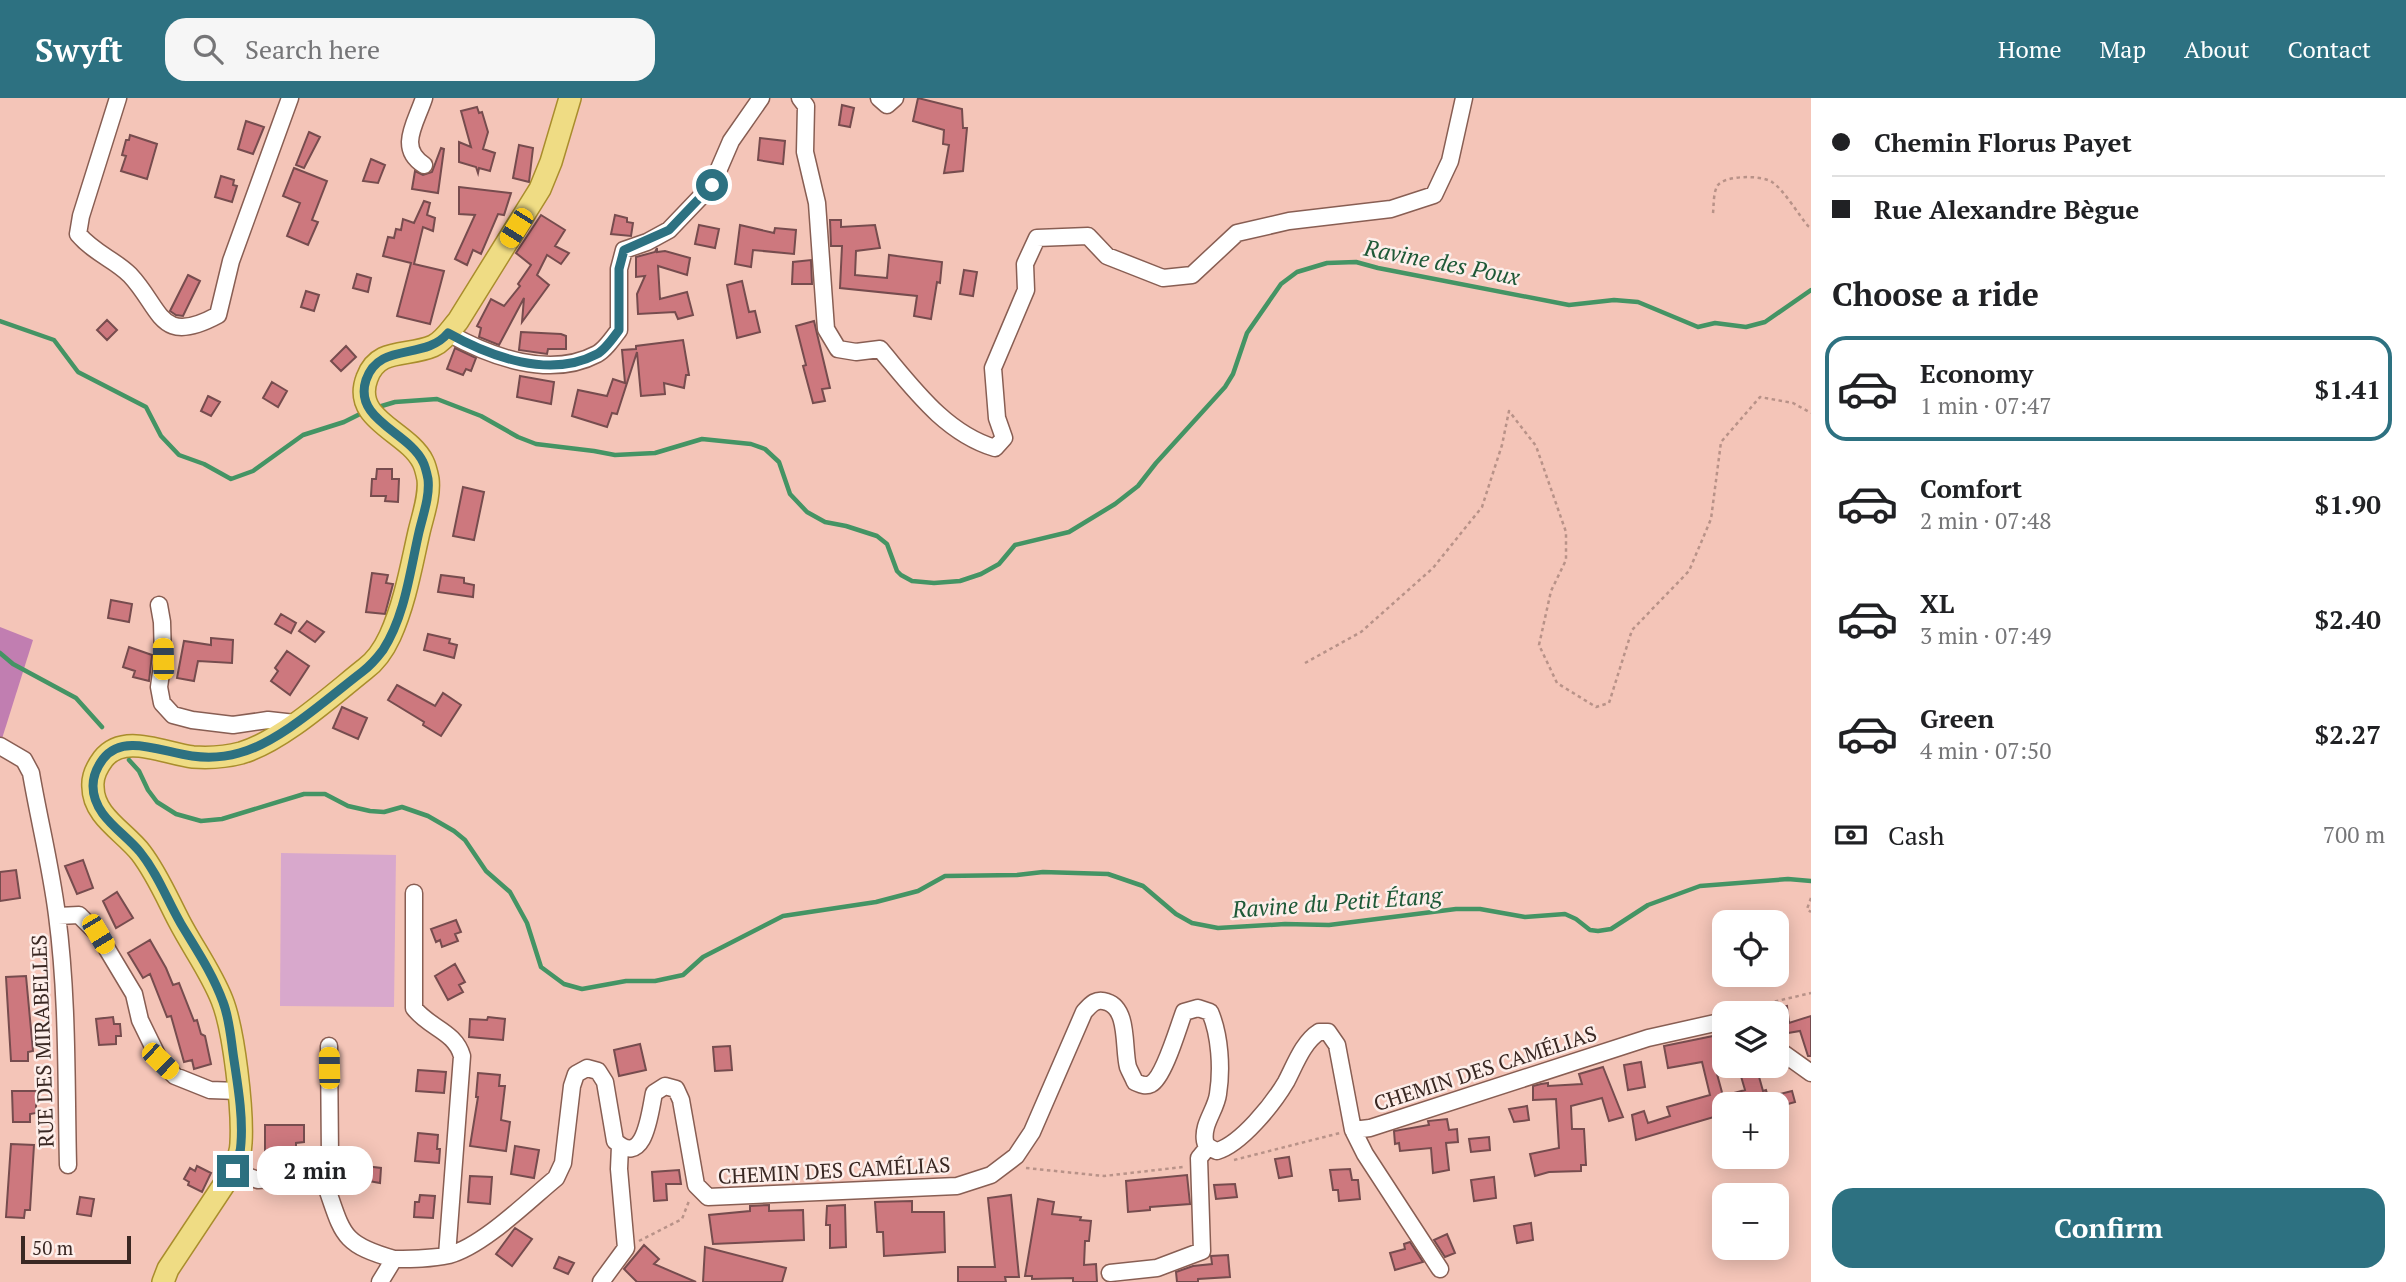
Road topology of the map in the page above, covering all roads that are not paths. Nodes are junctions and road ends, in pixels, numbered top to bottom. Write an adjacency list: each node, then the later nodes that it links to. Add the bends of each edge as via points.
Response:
1 (118, 98): 2 (street, via 78,234 129,274 161,318 181,328 218,315 231,261)
2 (290, 98)
3 (424, 98): 10 (street, via 410,139 414,159)
4 (570, 98): 11 (main road, via 540,189)
5 (761, 98): 11 (street, via 732,141 712,185 669,230 624,250 619,269 619,330 599,353 564,365 532,365 469,345)
6 (879, 98): 7 (street, via 887,105)
7 (895, 98)
8 (1464, 98): 9 (street, via 1450,161 1434,195 1391,209 1289,220 1237,233 1192,275 1163,278 1107,256 1088,236 1037,238 1025,264 1026,290 993,368 997,418 1004,438 995,448 954,428 880,349 838,349 826,329 817,203 805,152 806,106)
9 (802, 99)
10 (424, 165)
11 (448, 333): 13 (main road, via 433,346 374,363 363,390 371,411 423,462 427,498 404,599 387,642 370,666)
12 (159, 606): 13 (street, via 163,659 159,687 162,703 173,715 233,725 268,720)
13 (295, 723): 21 (main road, via 259,746 218,756 193,757 121,746 108,752 100,763 92,789 108,820 157,875 213,979 224,1003)
14 (0, 746): 16 (street, RUE DES MIRABELLES, via 24,760 31,773)
15 (414, 893): 28 (street, via 414,1008 423,1020 453,1037 462,1056)
16 (58, 916): 21 (street, RUE DES MIRABELLES, via 79,915 98,934 134,994 140,1020 160,1061 176,1076 210,1090); 25 (street, RUE DES MIRABELLES, via 65,996)
17 (1712, 1024): 22 (street, CHEMIN DES CAMÉLIAS, via 1648,1038 1370,1128)
18 (328, 1045): 27 (street, via 330,1158)
19 (1789, 1057): 20 (street)
20 (1811, 1073)
21 (238, 1091): 26 (main road, via 241,1144)
22 (1353, 1129): 24 (street, CHEMIN DES CAMÉLIAS, via 1337,1045 1328,1032 1319,1032 1306,1044 1259,1117 1229,1147); 30 (street)
23 (620, 1146): 24 (street, CHEMIN DES CAMÉLIAS, via 627,1149 643,1141 654,1093 665,1086 676,1089 681,1100 696,1185 708,1197 957,1186 991,1175 1016,1156 1032,1132 1084,1012 1101,999 1113,1004 1121,1016 1128,1067 1135,1082 1143,1086 1160,1076 1184,1012 1198,1008 1210,1012 1215,1024 1218,1095 1206,1127); 28 (street, via 615,1141 605,1082 598,1071 587,1068 576,1074 572,1086 556,1178 472,1245); 35 (street, via 626,1248)
24 (1202, 1157): 32 (street, via 1202,1251)
25 (68, 1165)
26 (233, 1171): 27 (street, via 258,1180 307,1177); 33 (main road)
27 (325, 1183): 29 (street, via 350,1241)
28 (447, 1255): 29 (street)
29 (394, 1259): 34 (street)
30 (1440, 1269)
31 (1110, 1273): 32 (street)
32 (1158, 1275)
33 (163, 1282)
34 (380, 1282)
35 (601, 1282)

